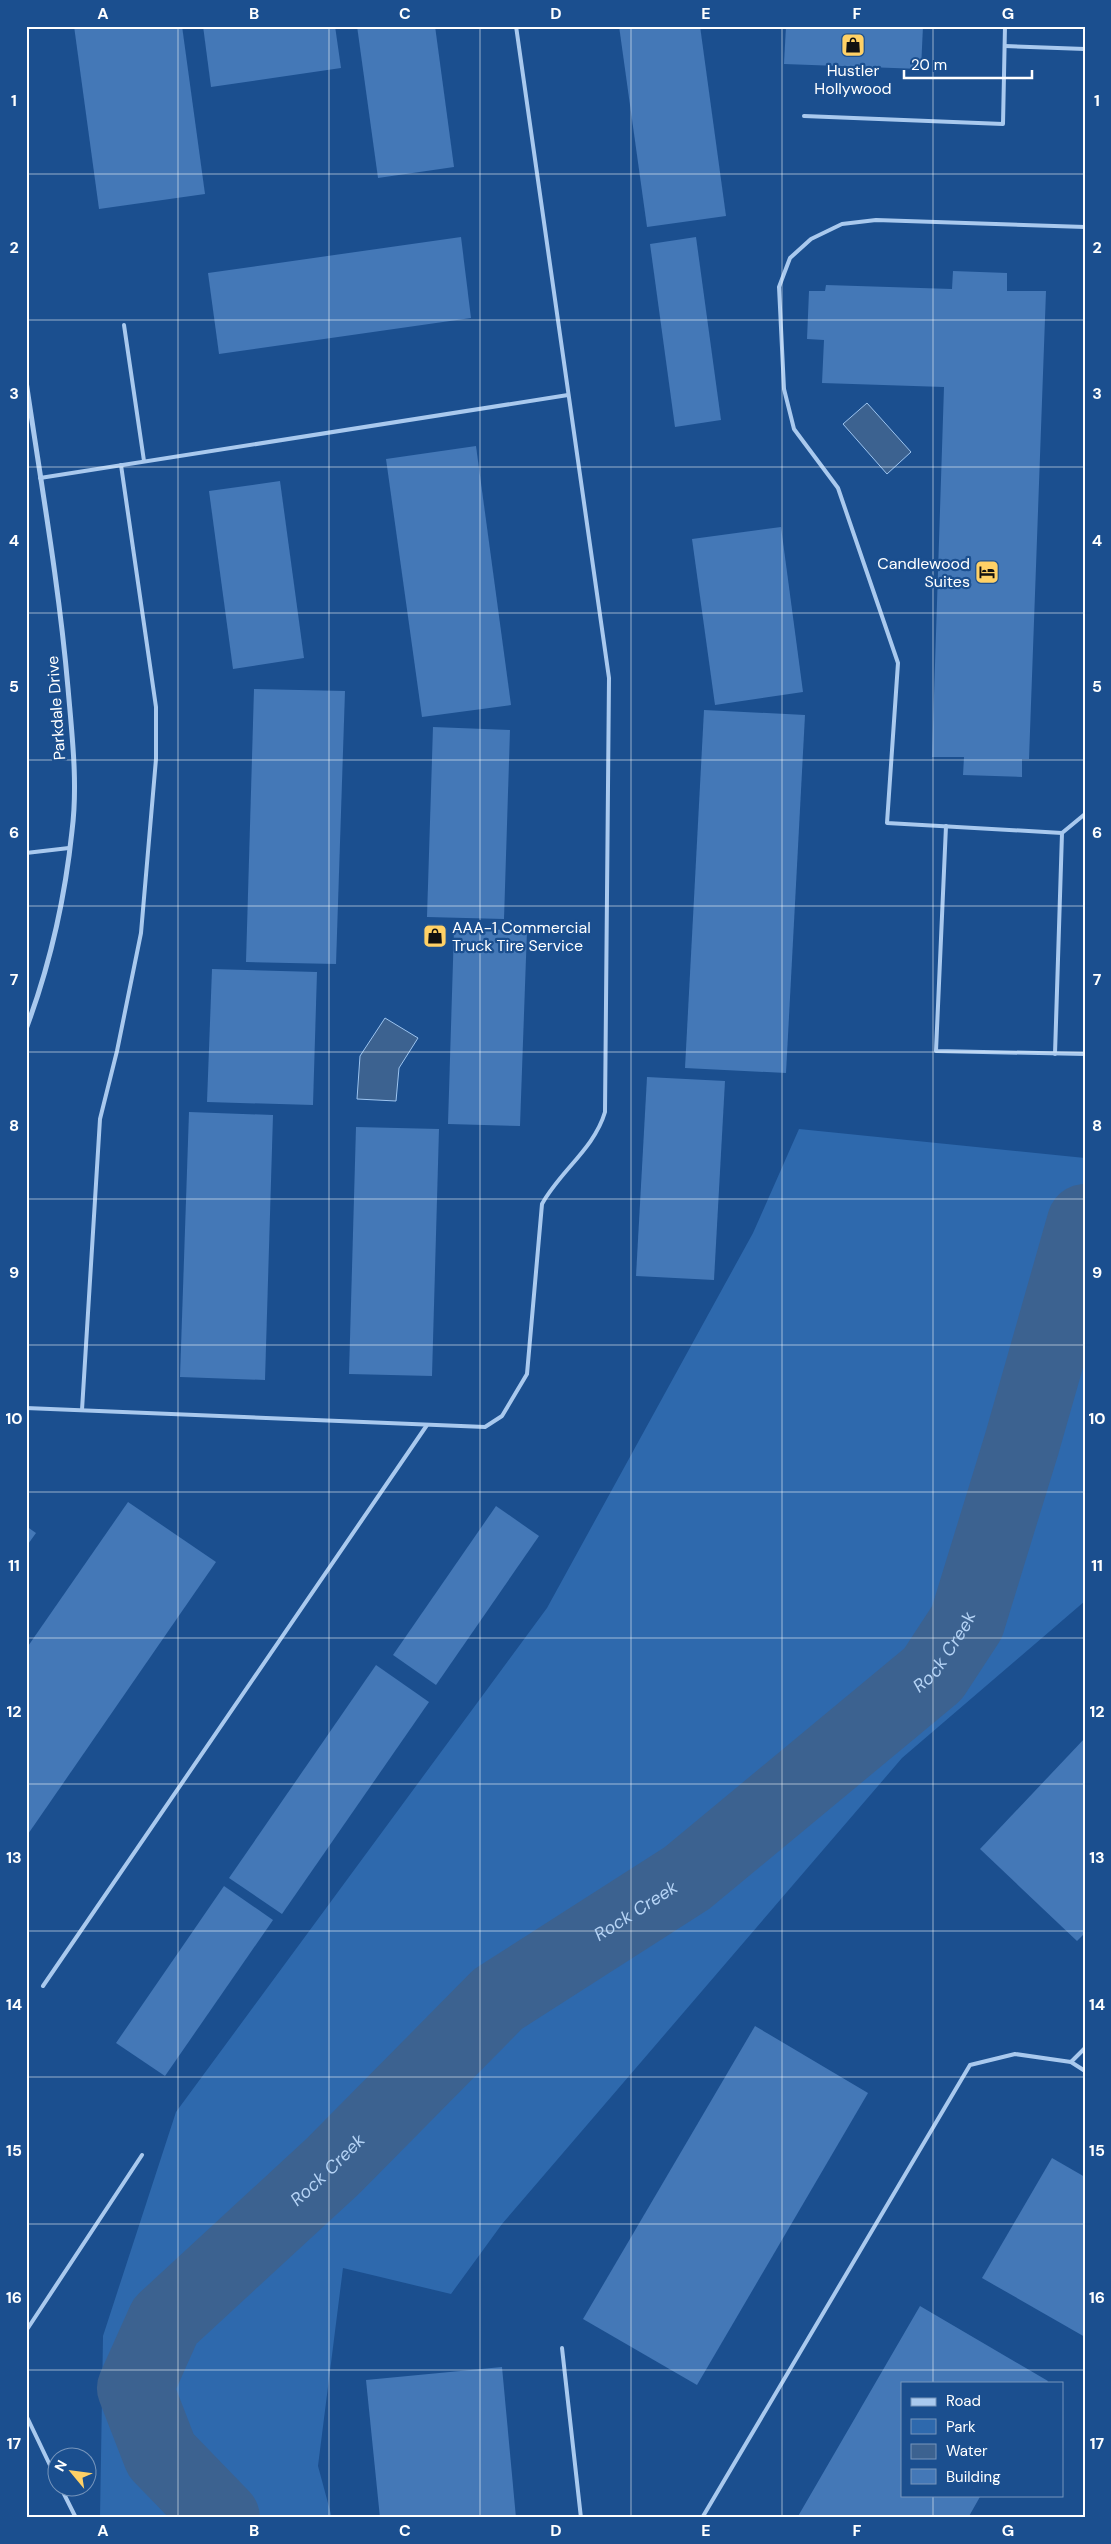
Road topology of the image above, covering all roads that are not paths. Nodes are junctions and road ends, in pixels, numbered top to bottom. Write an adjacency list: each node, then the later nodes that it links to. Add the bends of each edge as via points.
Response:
1 (516, 26): 11 (lane)
2 (1005, 26): 3 (lane)
3 (1005, 46): 4 (lane); 5 (lane, via 1003,124)
4 (1085, 49)
5 (804, 116)
6 (1085, 227): 16 (lane, via 876,220 842,224 811,239 790,258 779,288 784,389 794,430 838,488 898,663 887,823)
7 (1085, 258): 8 (lane)
8 (1085, 300)
9 (124, 325): 12 (lane)
10 (26, 381): 14 (street, Parkdale Drive)
11 (568, 396): 12 (lane); 25 (lane, via 608,678 605,1112 593,1140 550,1188 542,1204 527,1374 514,1399 502,1416 486,1427)
12 (144, 462): 13 (lane)
13 (122, 465): 14 (lane); 24 (lane, via 156,708 156,758 141,933 100,1119)
14 (40, 478): 18 (street, Parkdale Drive, via 63,632 74,752)
15 (1085, 814): 17 (lane)
16 (946, 826): 17 (lane); 21 (lane, via 936,1051)
17 (1062, 833): 21 (lane)
18 (69, 848): 19 (lane); 20 (street, Parkdale Drive, via 60,913 39,994)
19 (26, 853)
20 (26, 1029)
21 (1055, 1054): 22 (lane)
22 (1085, 1054)
23 (26, 1408): 24 (lane)
24 (82, 1410): 25 (lane)
25 (427, 1425): 26 (lane)
26 (42, 1986)
27 (1085, 2048): 28 (lane)
28 (1071, 2062): 29 (lane); 40 (lane, via 1015,2054 970,2066)
29 (1085, 2071)
30 (142, 2156): 31 (lane)
31 (26, 2330)
32 (562, 2348): 39 (lane)
33 (26, 2416): 34 (lane)
34 (29, 2423): 35 (lane); 36 (lane)
35 (26, 2427)
36 (48, 2462)
37 (65, 2496): 38 (lane)
38 (76, 2518)
39 (580, 2518)
40 (702, 2518)

